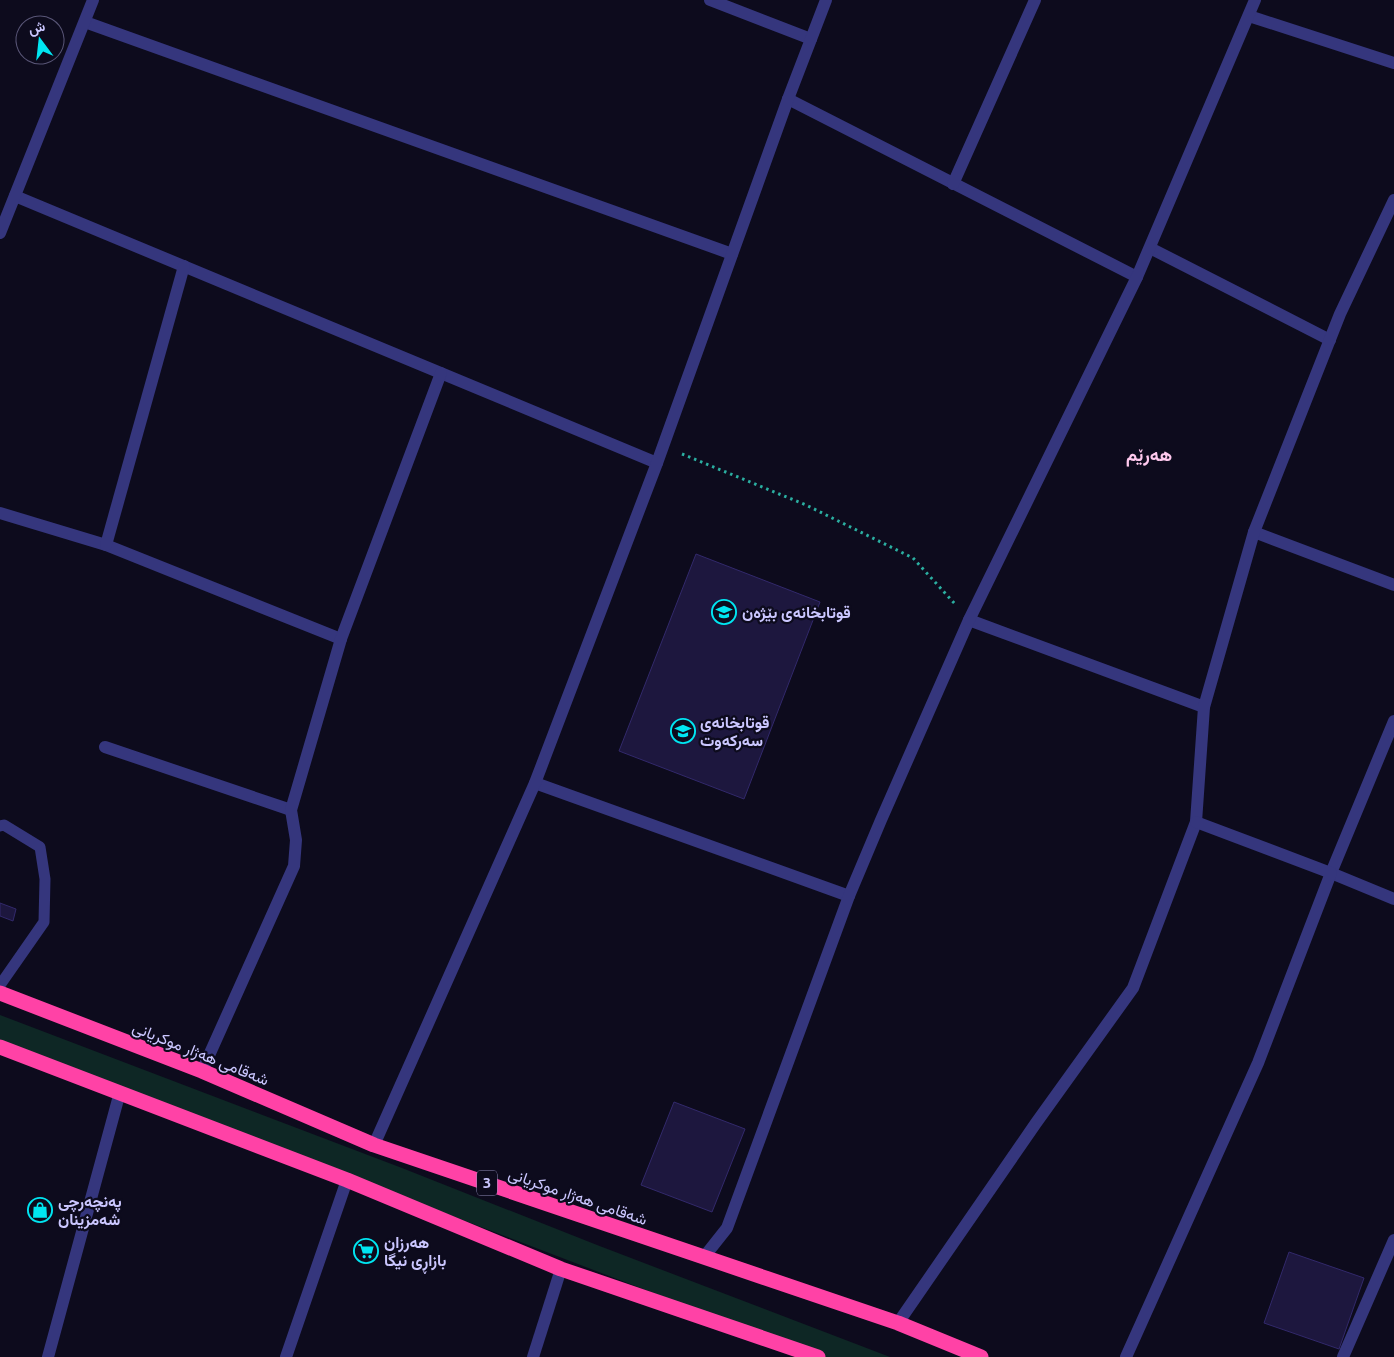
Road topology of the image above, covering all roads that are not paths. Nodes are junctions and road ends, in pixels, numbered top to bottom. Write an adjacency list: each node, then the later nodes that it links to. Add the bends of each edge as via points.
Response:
1 (93, 0): 7 (street)
2 (710, 0): 8 (street)
3 (826, 0): 8 (street)
4 (1035, 0): 11 (street)
5 (1255, 0): 6 (street)
6 (1249, 16): 9 (street); 15 (street)
7 (84, 22): 12 (street); 16 (street)
8 (812, 39): 10 (street)
9 (1394, 63)
10 (788, 100): 11 (street); 16 (street)
11 (953, 184): 18 (street)
12 (15, 196): 14 (street); 17 (street)
13 (1394, 200): 19 (street)
14 (0, 233)
15 (1150, 248): 18 (street); 19 (street)
16 (732, 254): 21 (street)
17 (184, 266): 20 (street); 24 (street)
18 (1137, 277): 26 (street)
19 (1330, 340): 23 (street)
20 (440, 373): 21 (street); 27 (street)
21 (657, 463): 31 (street)
22 (0, 513): 24 (street)
23 (1254, 532): 25 (street); 28 (street)
24 (106, 545): 27 (street)
25 (1394, 585)
26 (969, 620): 28 (street); 36 (street)
27 (341, 639): 32 (street)
28 (1204, 708): 33 (street)
29 (1394, 722): 35 (street)
30 (105, 747): 32 (street)
31 (535, 783): 36 (street); 43 (street)
32 (291, 810): 41 (street, via 296,840 294,866)
33 (1196, 822): 35 (street); 48 (street, via 1132,988)
34 (0, 826): 38 (lane, via 4,825 40,847 45,878 44,922)
35 (1331, 873): 37 (street); 54 (street, via 1258,1063)
36 (849, 896): 46 (street, via 727,1228)
37 (1394, 899)
38 (0, 984)
39 (0, 993): 41 (highway, شەقامی ھەژار موکریانی / 3)
40 (0, 1047): 42 (highway)
41 (202, 1071): 43 (highway, شەقامی ھەژار موکریانی / 3)
42 (120, 1092): 44 (highway); 49 (street)
43 (374, 1145): 46 (highway, شەقامی ھەژار موکریانی / 3)
44 (347, 1180): 47 (highway); 50 (street)
45 (1394, 1240): 55 (street)
46 (704, 1257): 48 (highway, شەقامی ھەژار موکریانی / 3)
47 (560, 1269): 51 (street); 52 (highway)
48 (898, 1324): 53 (highway, شەقامی ھەژار موکریانی / 3)
49 (48, 1357)
50 (286, 1357)
51 (533, 1357)
52 (818, 1357)
53 (981, 1357)
54 (1126, 1357)
55 (1343, 1357)

